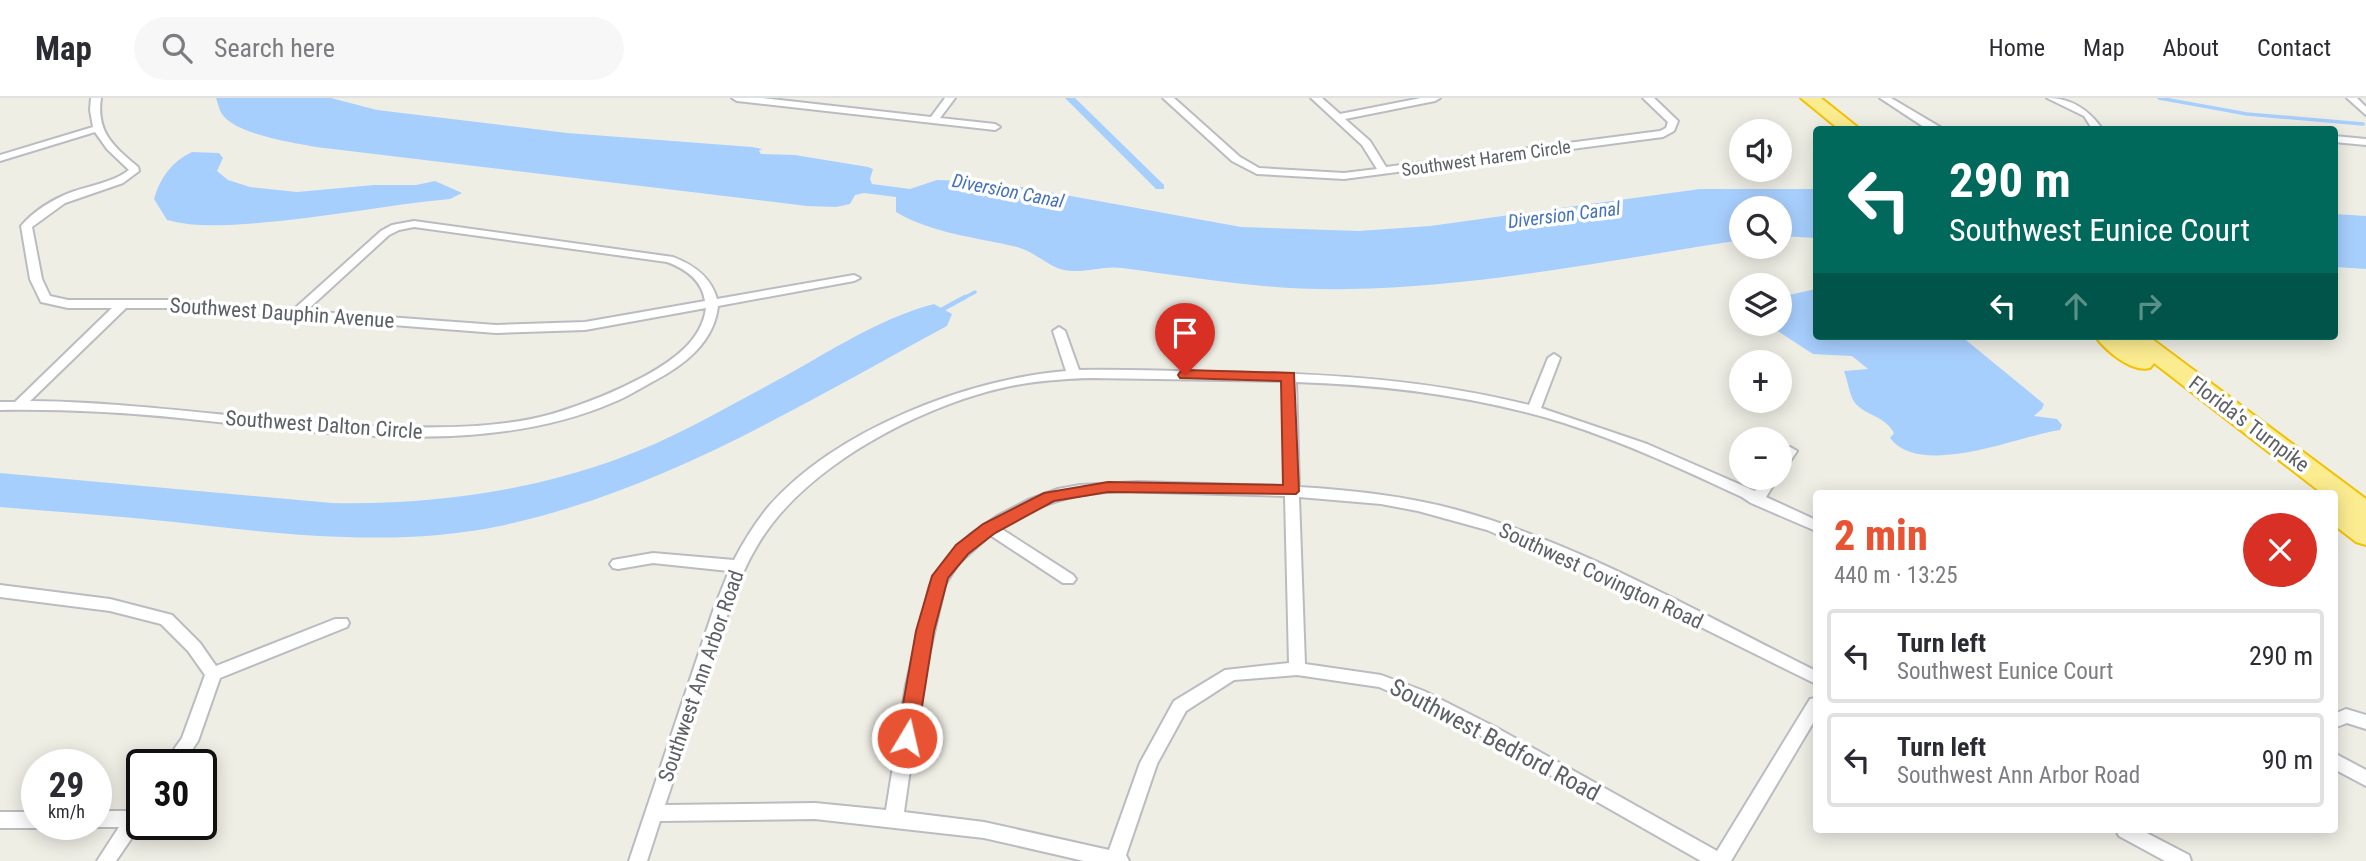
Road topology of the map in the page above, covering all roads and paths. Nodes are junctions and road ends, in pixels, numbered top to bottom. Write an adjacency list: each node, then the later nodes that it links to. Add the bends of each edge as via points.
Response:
1 (96, 98): 21 (street)
2 (737, 98): 15 (street)
3 (950, 98): 15 (street)
4 (1168, 98): 25 (street, Southwest Harem Circle, via 1236,159 1257,171 1344,176)
5 (1316, 98): 14 (street)
6 (1435, 98): 14 (street)
7 (1648, 98): 25 (street, Southwest Harem Circle, via 1667,113 1671,129)
8 (1791, 98): 16 (highway)
9 (1810, 98): 17 (highway)
10 (1885, 98): 18 (street)
11 (2052, 98): 19 (street, via 2087,114)
12 (2352, 98): 13 (street)
13 (2366, 112)
14 (1340, 117): 25 (street, via 1366,143)
15 (934, 120): 20 (street)
16 (1828, 126)
17 (1847, 126)
18 (1931, 126)
19 (2095, 126)
20 (995, 127)
21 (97, 128): 24 (street); 28 (street, Southwest Dauphin Avenue, via 112,151 134,169 132,174 68,197 26,226 36,279 45,299)
22 (2338, 139): 23 (street)
23 (2366, 142)
24 (0, 158)
25 (1384, 172)
26 (854, 278): 27 (street, Southwest Dauphin Avenue)
27 (712, 303): 29 (street, Southwest Dauphin Avenue, via 585,326 521,328); 29 (street, via 708,289 694,272 668,258 414,224 390,230); 36 (street, Southwest Dalton Circle, via 708,325 692,349 646,383 575,412 507,427 396,433)
28 (122, 305): 29 (street, Southwest Dauphin Avenue); 36 (street)
29 (296, 313)
30 (1059, 331): 34 (street)
31 (2112, 340): 40 (highway, Florida's Turnpike)
32 (2138, 340): 41 (highway, Florida's Turnpike)
33 (1554, 358): 38 (street)
34 (1073, 372): 35 (street, Southwest Ann Arbor Road); 51 (street, Southwest Ann Arbor Road, via 1001,384 890,426 806,480 775,509)
35 (1289, 376): 38 (street, Southwest Ann Arbor Road, via 1419,386); 42 (street)
36 (19, 405): 37 (street, Southwest Dalton Circle)
37 (0, 406)
38 (1534, 410): 44 (street, Southwest Ann Arbor Road, via 1626,441)
39 (1763, 490): 44 (street)
40 (2307, 490)
41 (2336, 490)
42 (1291, 491): 48 (street, Southwest Covington Road, via 1108,487 1050,496); 55 (street); 57 (street, Southwest Covington Road, via 1388,498 1491,526 1569,558)
43 (2338, 492): 45 (highway, Florida's Turnpike)
44 (1756, 500): 47 (street, Southwest Ann Arbor Road)
45 (2366, 513)
46 (2338, 514): 49 (highway)
47 (1813, 525)
48 (989, 528): 52 (street); 65 (street, Southwest Covington Road, via 940,576 925,631)
49 (2366, 535)
50 (618, 564): 51 (street, via 653,558)
51 (737, 566): 64 (street, Southwest Ann Arbor Road)
52 (1068, 579)
53 (0, 591): 56 (street, via 110,605 166,619)
54 (341, 623): 56 (street)
55 (1297, 669): 70 (street, Southwest Bedford Road, via 1231,674 1181,706 1149,763); 73 (street, Southwest Bedford Road, via 1381,681 1418,696)
56 (213, 674): 61 (street)
57 (1813, 677)
58 (1813, 709): 73 (street)
59 (2338, 719): 60 (street, via 2346,716)
60 (2366, 722)
61 (183, 749)
62 (2338, 762): 63 (street)
63 (2364, 775)
64 (653, 813): 65 (street, via 816,811); 72 (street, Southwest Ann Arbor Road)
65 (894, 819): 70 (street, via 984,830)
66 (0, 820): 67 (street)
67 (21, 820)
68 (126, 832): 71 (street)
69 (2131, 833): 74 (street)
70 (1118, 860)
71 (106, 861)
72 (638, 861)
73 (1720, 861)
74 (2182, 861)

